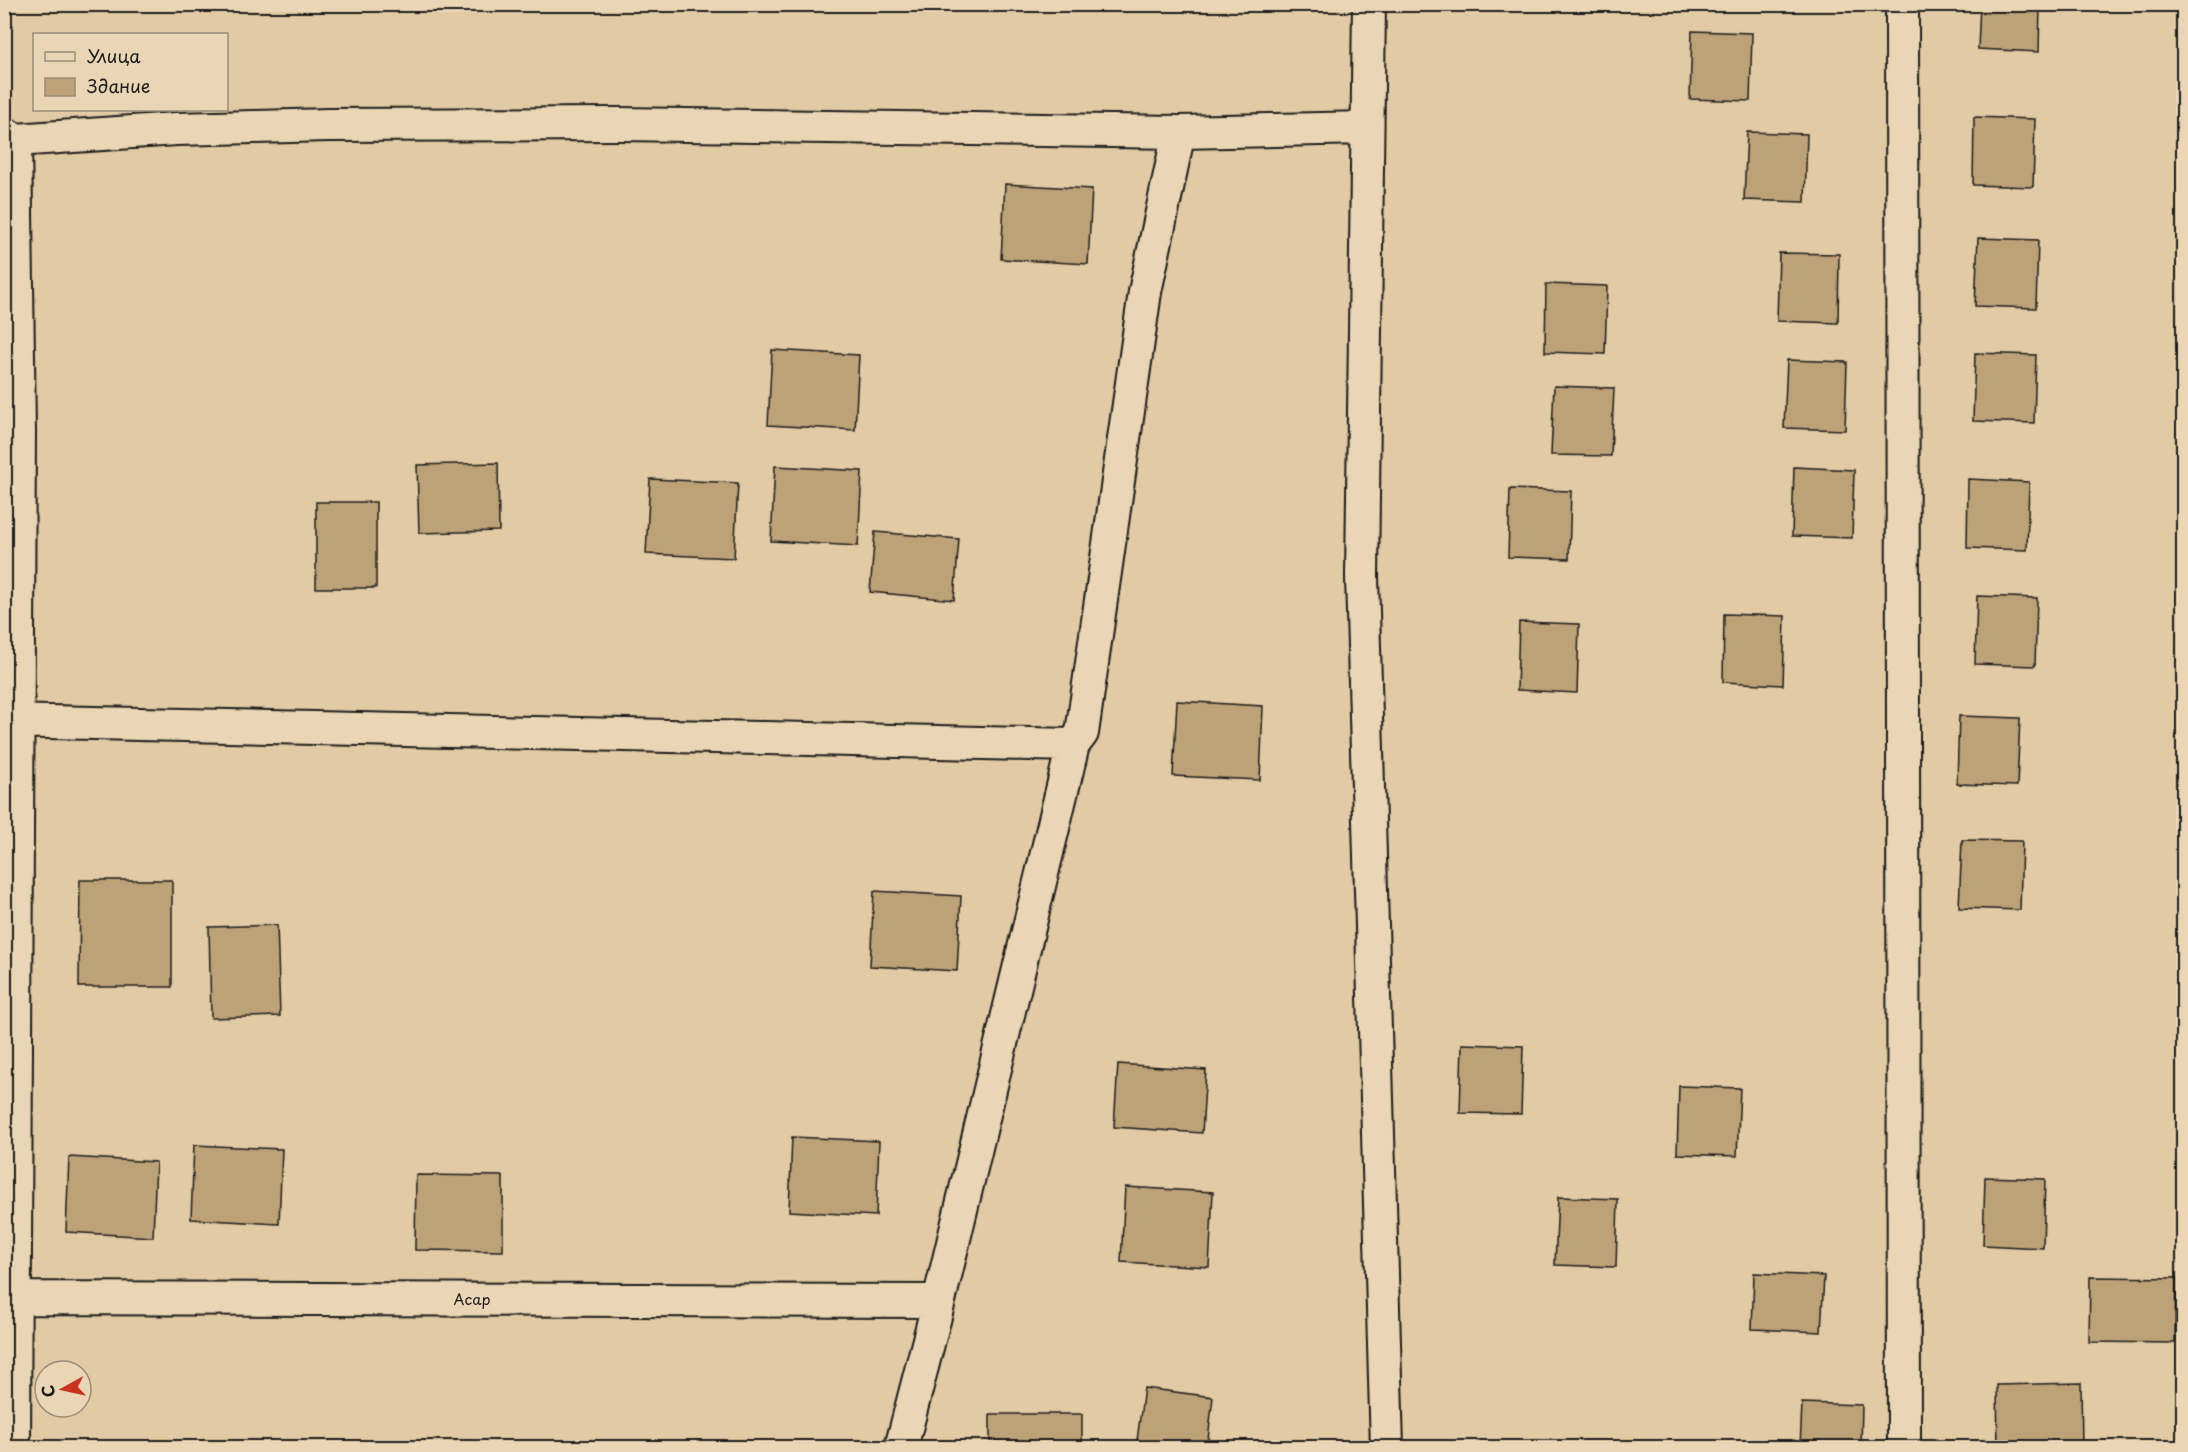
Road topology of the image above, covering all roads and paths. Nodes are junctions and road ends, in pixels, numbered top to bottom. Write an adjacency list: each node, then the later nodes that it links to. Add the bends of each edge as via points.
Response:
1 (1369, 4): 3 (street)
2 (1902, 4): 13 (street)
3 (1367, 128): 4 (street); 12 (street, via 1362,577)
4 (1179, 132): 5 (street, via 620,124 328,125); 7 (street, via 1145,292 1082,733)
5 (10, 137): 6 (street, via 19,431)
6 (11, 720): 7 (street); 8 (street)
7 (1073, 745): 9 (street)
8 (10, 1298): 9 (street, Асар); 10 (street)
9 (939, 1301): 11 (street)
10 (14, 1448)
11 (902, 1448)
12 (1387, 1448)
13 (1904, 1448)

